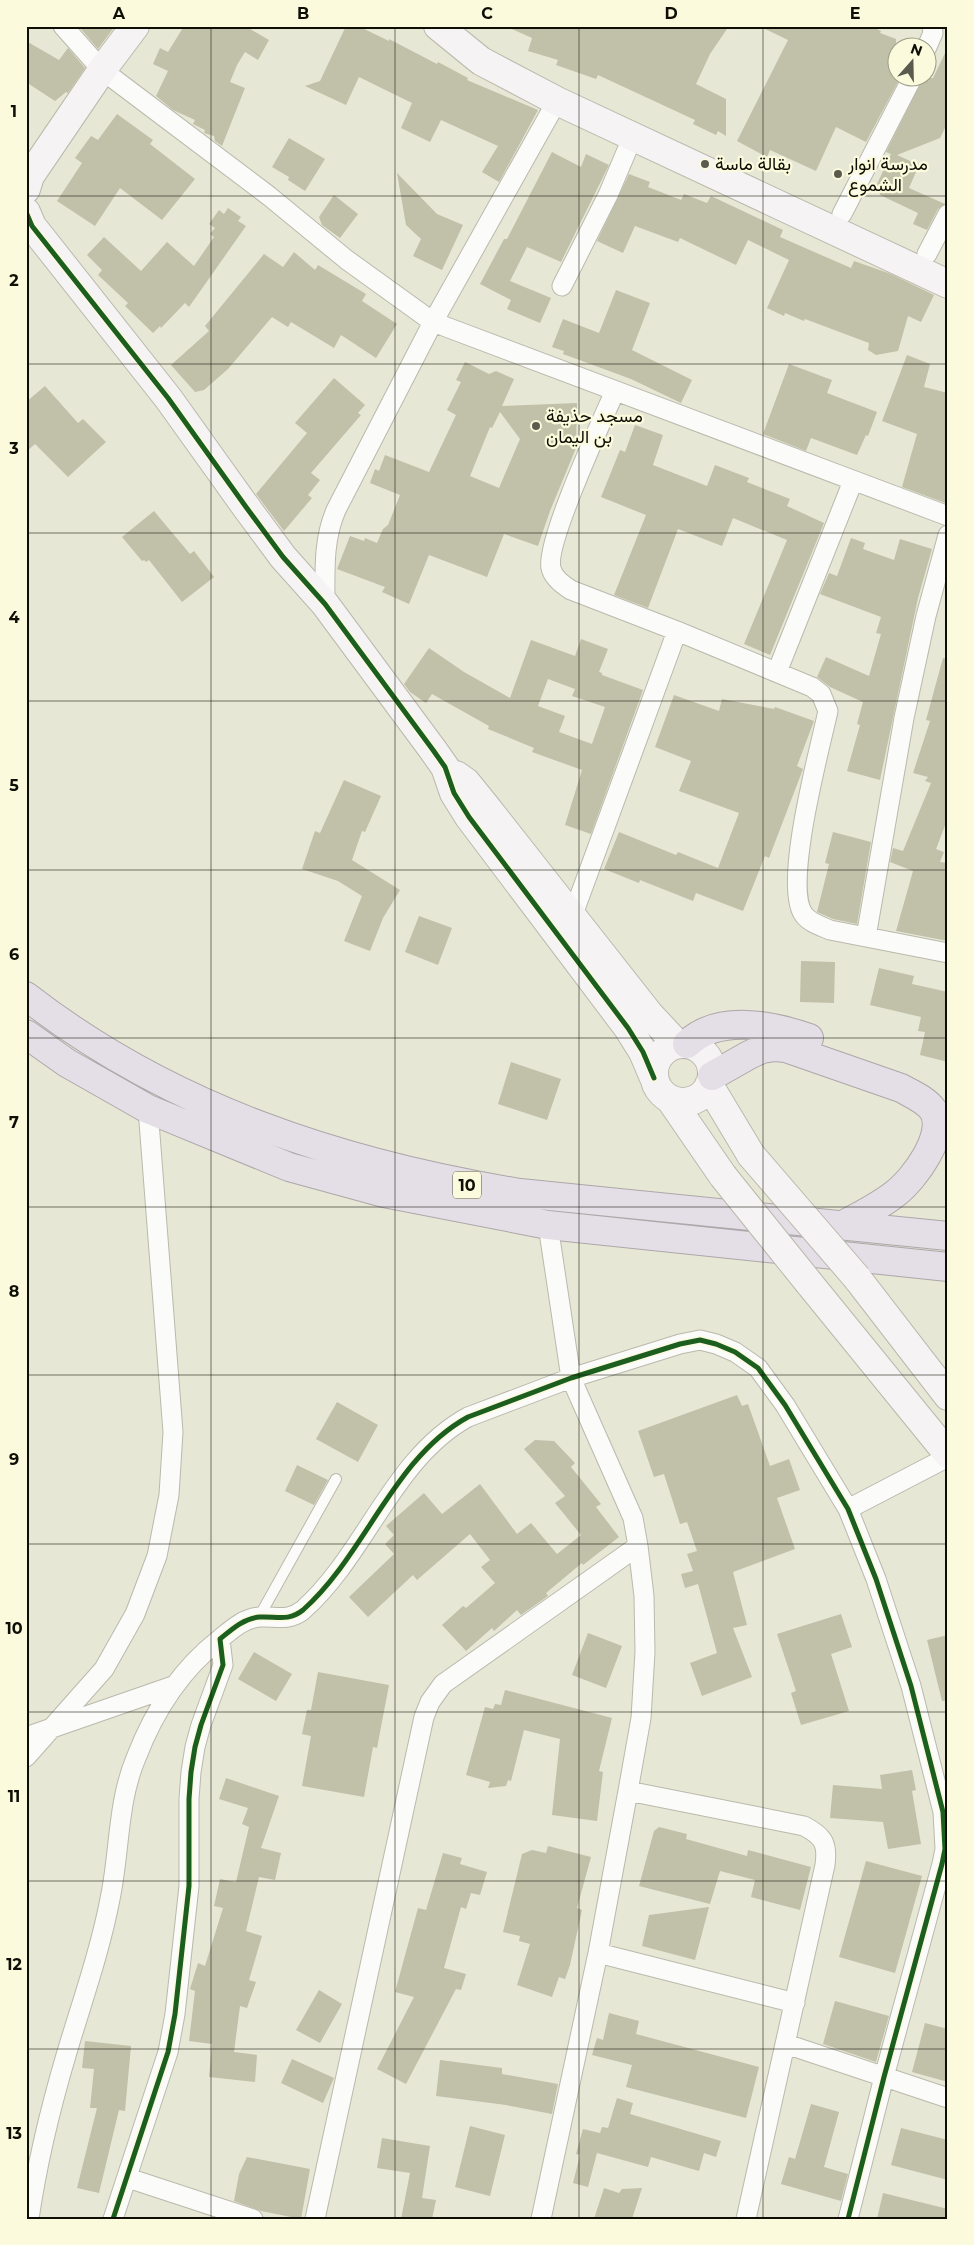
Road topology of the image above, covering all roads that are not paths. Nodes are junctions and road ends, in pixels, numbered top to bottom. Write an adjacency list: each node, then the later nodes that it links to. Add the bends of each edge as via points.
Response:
1 (63, 26): 6 (street)
2 (135, 26): 6 (street)
3 (932, 26): 5 (street)
4 (447, 32): 8 (street, via 489,48)
5 (931, 38)
6 (102, 70): 10 (street, via 30,176); 17 (street, via 269,196 347,260)
7 (907, 88): 12 (street)
8 (562, 93): 9 (street); 12 (street); 17 (street)
9 (634, 136): 15 (street); 16 (street)
10 (26, 189)
11 (26, 212): 22 (street, via 32,226 168,398 283,556)
12 (842, 214): 14 (street)
13 (948, 214): 14 (street)
14 (937, 259)
15 (948, 284)
16 (562, 286)
17 (433, 322): 18 (street); 22 (street, via 328,527)
18 (615, 391): 19 (street); 23 (street, via 556,532 551,570 561,584 571,590)
19 (853, 481): 20 (street); 24 (street)
20 (948, 516)
21 (948, 535): 27 (street, via 904,718)
22 (324, 604): 25 (street)
23 (677, 631): 24 (street); 26 (street)
24 (777, 672): 27 (street, via 812,687 821,694 828,711 801,839 796,879 798,901 803,914 812,923)
25 (445, 767): 26 (street, via 466,782); 33 (street, via 454,792 469,817 628,1028)
26 (572, 917): 31 (street, via 648,1014)
27 (866, 937): 28 (street)
28 (948, 953)
29 (26, 996): 37 (highway, 10, via 110,1055 174,1090 303,1142 391,1168 520,1193)
30 (26, 1034): 35 (highway, 10, via 67,1063)
31 (682, 1044): 32 (street, via 703,1052 708,1059); 33 (street, via 662,1053 654,1069); 34 (highway, via 714,1029 740,1025 792,1032 911,1076)
32 (710, 1081): 33 (street, via 704,1093 688,1101); 37 (highway, via 762,1049 786,1048 901,1088 932,1110 937,1130 916,1173 896,1193); 41 (street, bridge, via 752,1155 857,1278)
33 (662, 1088): 42 (street, bridge, via 723,1176)
34 (948, 1102)
35 (148, 1109): 36 (highway, 10, via 289,1167 384,1193); 49 (street, via 173,1432 169,1495 157,1556 134,1614 104,1669)
36 (548, 1224): 39 (highway, 10); 40 (street)
37 (843, 1225): 38 (highway, 10)
38 (948, 1236)
39 (948, 1267)
40 (571, 1378): 44 (street, via 700,1340 735,1352 758,1368 785,1405); 45 (street, via 633,1518); 46 (street, via 453,1425 410,1468 338,1572 302,1611 291,1618)
41 (948, 1396)
42 (948, 1455): 44 (street)
43 (336, 1479): 46 (lane)
44 (848, 1509): 56 (street, via 876,1579 911,1686 945,1830 942,1864)
45 (638, 1546): 52 (street, via 644,1596 645,1652 641,1718); 62 (street, via 444,1684 430,1702 424,1717)
46 (259, 1617): 47 (street, via 235,1626)
47 (220, 1639): 48 (street, via 201,1654); 58 (street, via 223,1665 201,1725 191,1772 189,1886 175,2014 168,2052)
48 (173, 1686): 49 (street); 59 (street, via 146,1733 129,1776 110,1900 56,2095 33,2187)
49 (56, 1726): 50 (street); 51 (street)
50 (26, 1737)
51 (26, 1757)
52 (628, 1792): 53 (street); 54 (street, via 804,1826 818,1834 827,1849 825,1865)
53 (598, 1953): 54 (street); 63 (street)
54 (795, 2002): 55 (street)
55 (786, 2044): 56 (street); 64 (street)
56 (884, 2077): 57 (street); 65 (street)
57 (948, 2098)
58 (128, 2178): 60 (street); 61 (street)
59 (29, 2219)
60 (113, 2219)
61 (253, 2219)
62 (315, 2219)
63 (541, 2219)
64 (746, 2219)
65 (848, 2219)

